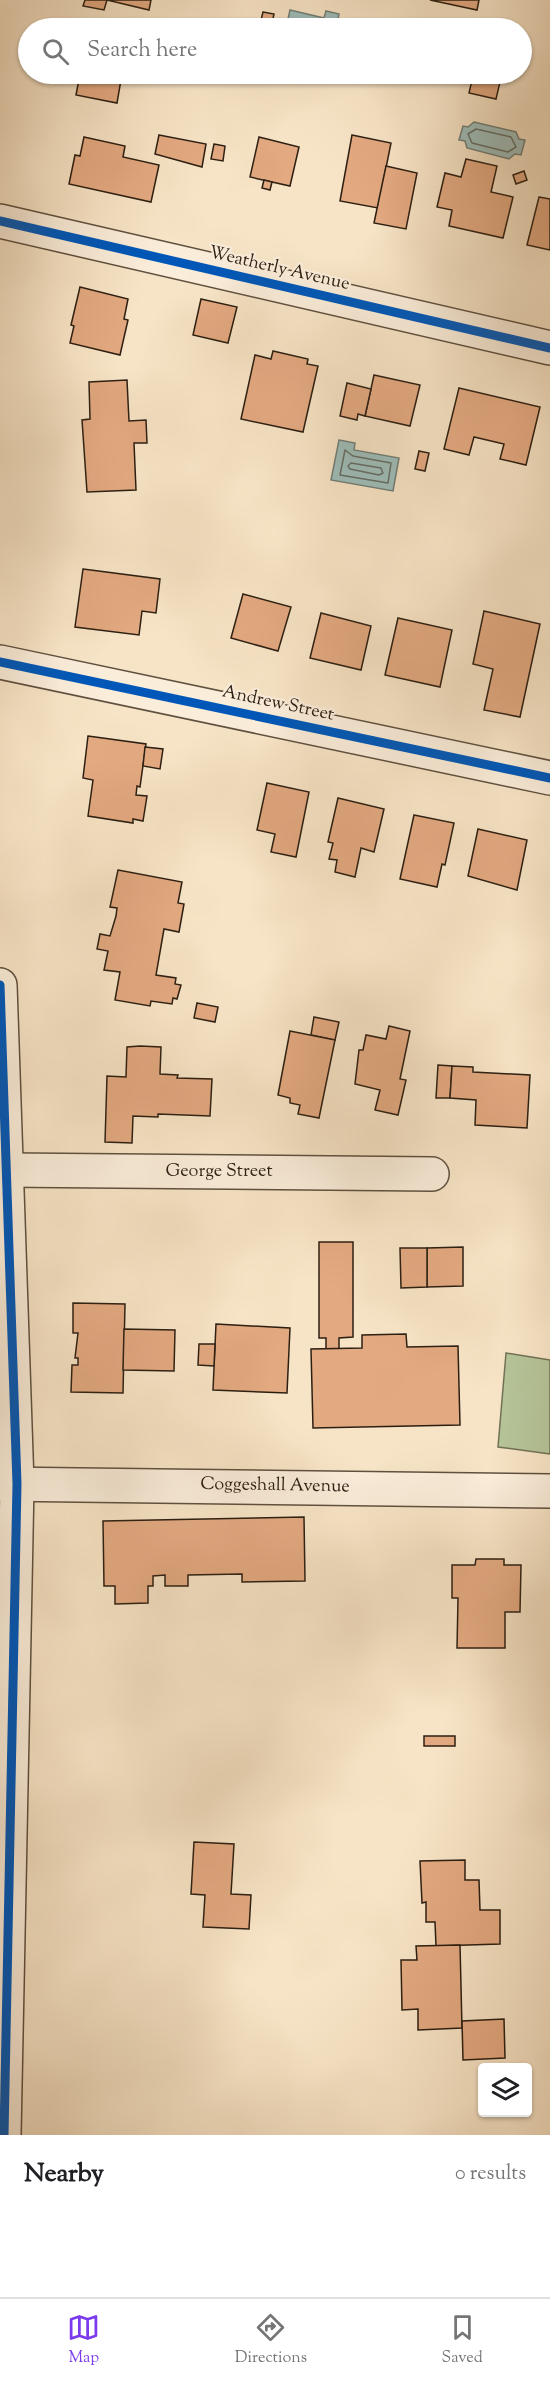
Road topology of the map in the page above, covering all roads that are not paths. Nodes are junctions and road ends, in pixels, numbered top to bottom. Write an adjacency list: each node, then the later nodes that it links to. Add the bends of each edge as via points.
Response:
1 (0, 221): 2 (street, Weatherly Avenue)
2 (550, 348)
3 (0, 662): 4 (street, Andrew Street)
4 (550, 778)
5 (0, 985): 6 (street)
6 (6, 1170): 7 (street, George Street); 8 (street)
7 (432, 1174)
8 (9, 1484): 9 (street, Coggeshall Avenue); 10 (street)
9 (550, 1491)
10 (4, 2135)

